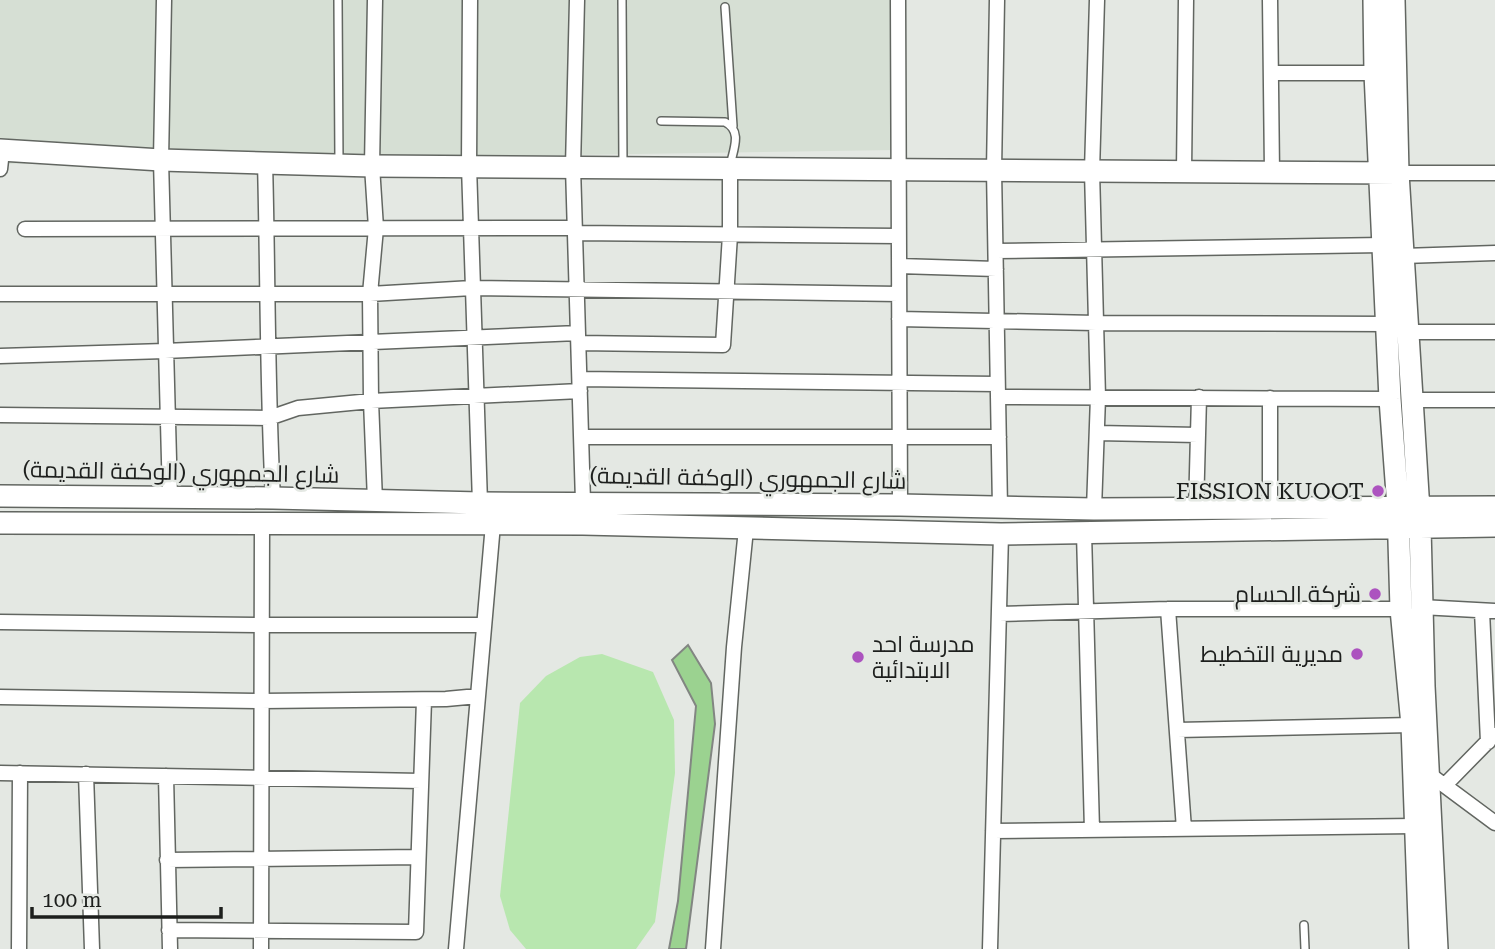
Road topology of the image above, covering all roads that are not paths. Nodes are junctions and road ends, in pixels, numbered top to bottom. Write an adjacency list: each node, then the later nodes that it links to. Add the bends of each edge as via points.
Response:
1 (164, 0): 20 (street)
2 (338, 0): 22 (lane)
3 (375, 0): 23 (street)
4 (470, 0): 24 (street)
5 (577, 0): 25 (street)
6 (622, 0): 26 (lane)
7 (898, 0): 28 (street)
8 (997, 0): 29 (street)
9 (1097, 0): 30 (street)
10 (1185, 0): 31 (street)
11 (1270, 0): 15 (street)
12 (1374, 0): 16 (main road)
13 (1394, 0): 33 (main road)
14 (725, 7): 18 (lane)
15 (1271, 73): 16 (street); 32 (street)
16 (1375, 74): 33 (main road)
17 (661, 121): 18 (lane)
18 (733, 126): 27 (lane, via 737,133)
19 (1, 157): 20 (main road)
20 (161, 160): 21 (main road); 39 (street)
21 (265, 162): 22 (main road); 38 (street)
22 (339, 164): 23 (main road)
23 (372, 166): 24 (main road); 35 (street)
24 (469, 166): 25 (main road); 36 (street)
25 (573, 167): 26 (main road); 40 (street)
26 (623, 167): 27 (main road)
27 (730, 168): 28 (main road); 41 (street)
28 (898, 169): 29 (main road); 42 (street)
29 (994, 170): 30 (main road); 45 (street)
30 (1092, 171): 31 (main road); 44 (street)
31 (1184, 171): 32 (main road)
32 (1272, 172): 33 (main road)
33 (1388, 173): 34 (street); 43 (main road); 47 (main road)
34 (1495, 173)
35 (376, 228): 36 (street); 38 (street); 56 (street)
36 (471, 228): 40 (street); 50 (street)
37 (25, 229): 39 (street)
38 (267, 229): 39 (street); 54 (street)
39 (162, 230): 55 (street)
40 (575, 231): 41 (street); 51 (street)
41 (730, 234): 42 (street); 52 (street)
42 (898, 236): 48 (street)
43 (1383, 246): 44 (street); 61 (main road)
44 (1094, 250): 45 (street); 60 (street)
45 (996, 251): 49 (street)
46 (1495, 253): 47 (street)
47 (1403, 256): 61 (main road)
48 (899, 266): 49 (street); 57 (street)
49 (996, 269): 59 (street)
50 (472, 288): 51 (street); 56 (street); 63 (street)
51 (577, 289): 52 (street); 64 (street)
52 (727, 291): 57 (street); 64 (street, via 723,345)
53 (0, 293): 55 (street)
54 (268, 293): 55 (street); 56 (street); 66 (street)
55 (164, 294): 67 (street)
56 (370, 294): 65 (street)
57 (899, 294): 58 (street)
58 (899, 320): 59 (street); 69 (street)
59 (997, 320): 60 (street); 71 (street)
60 (1096, 323): 61 (street); 73 (street)
61 (1397, 328): 62 (street); 76 (main road)
62 (1495, 332)
63 (474, 337): 64 (street); 65 (street); 72 (street)
64 (578, 338): 70 (street)
65 (370, 341): 66 (street); 78 (street)
66 (270, 345): 67 (street); 81 (street)
67 (165, 351): 68 (street); 80 (street)
68 (0, 356)
69 (900, 382): 70 (street); 71 (street); 84 (street)
70 (580, 385): 72 (street); 85 (street)
71 (998, 391): 73 (street); 86 (street)
72 (475, 395): 78 (street); 92 (street)
73 (1098, 397): 74 (street); 82 (street)
74 (1199, 397): 75 (street); 83 (street)
75 (1270, 398): 76 (street); 96 (street)
76 (1401, 399): 77 (street); 101 (main road)
77 (1495, 400)
78 (371, 401): 81 (street, via 298,408); 90 (street)
79 (0, 415): 80 (street)
80 (167, 417): 81 (street); 88 (street)
81 (269, 418): 89 (street)
82 (1097, 433): 83 (street); 99 (street)
83 (1198, 435): 100 (street)
84 (900, 436): 85 (street); 86 (street); 94 (street)
85 (582, 437): 91 (street)
86 (999, 437): 97 (street)
87 (7, 496): 88 (main road, شارع الجمهوري (الوكفة القديمة)); 102 (main road)
88 (170, 497): 89 (main road, شارع الجمهوري (الوكفة القديمة))
89 (273, 498): 90 (main road, شارع الجمهوري (الوكفة القديمة))
90 (375, 500): 92 (main road, شارع الجمهوري (الوكفة القديمة))
91 (583, 502): 92 (main road, شارع الجمهوري (الوكفة القديمة)); 93 (main road, شارع الجمهوري (الوكفة القديمة))
92 (480, 503)
93 (769, 504): 94 (main road, شارع الجمهوري (الوكفة القديمة)); 107 (main road)
94 (900, 505): 95 (main road, شارع الجمهوري (الوكفة القديمة))
95 (958, 507): 97 (main road, شارع الجمهوري (الوكفة القديمة)); 108 (main road)
96 (1270, 507): 100 (main road, شارع الجمهوري (الوكفة القديمة)); 101 (main road, شارع الجمهوري (الوكفة القديمة))
97 (1000, 508): 99 (main road, شارع الجمهوري (الوكفة القديمة))
98 (1495, 508): 101 (main road, شارع الجمهوري (الوكفة القديمة))
99 (1094, 509): 100 (main road, شارع الجمهوري (الوكفة القديمة))
100 (1196, 510)
101 (1409, 517): 105 (main road, شارع الجمهوري (الوكفة القديمة)); 109 (main road, شارع الجمهوري (الوكفة القديمة)); 111 (main road)
102 (8, 523): 103 (main road, شارع الجمهوري (الوكفة القديمة))
103 (262, 524): 104 (main road, شارع الجمهوري (الوكفة القديمة)); 117 (street)
104 (493, 524): 106 (main road, شارع الجمهوري (الوكفة القديمة)); 118 (street)
105 (1495, 526)
106 (746, 529): 107 (main road, شارع الجمهوري (الوكفة القديمة)); 149 (street)
107 (769, 529): 108 (main road, شارع الجمهوري (الوكفة القديمة))
108 (958, 533): 110 (main road, شارع الجمهوري (الوكفة القديمة))
109 (1084, 533): 110 (main road, شارع الجمهوري (الوكفة القديمة)); 113 (street)
110 (1001, 534): 115 (street)
111 (1411, 608): 112 (street); 114 (street); 123 (main road); 131 (main road)
112 (1168, 609): 113 (street); 124 (street)
113 (1085, 611): 115 (street); 136 (street)
114 (1489, 611): 125 (street)
115 (999, 614): 137 (street)
116 (0, 622): 117 (street)
117 (262, 625): 118 (street); 122 (street)
118 (484, 625): 120 (street)
119 (0, 696): 122 (street)
120 (478, 696): 121 (street); 148 (street)
121 (424, 699): 122 (street); 132 (street)
122 (262, 701): 130 (street)
123 (1412, 725): 124 (street); 134 (main road)
124 (1177, 730): 135 (street)
125 (1491, 738): 131 (street)
126 (0, 773): 127 (street)
127 (20, 773): 128 (street); 144 (street)
128 (86, 774): 129 (street); 145 (street)
129 (166, 776): 130 (street); 140 (street)
130 (261, 778): 132 (street); 139 (street)
131 (1438, 779): 133 (street); 153 (main road)
132 (421, 781): 138 (street)
133 (1495, 823)
134 (1415, 826): 135 (street); 152 (main road)
135 (1184, 829): 136 (street)
136 (1092, 830): 137 (street)
137 (993, 831): 150 (street)
138 (418, 857): 139 (street); 143 (street, via 416,932)
139 (261, 859): 140 (street); 143 (street)
140 (167, 860): 142 (street)
141 (1304, 925): 151 (lane)
142 (169, 930): 143 (street); 146 (street)
143 (261, 930): 147 (street)
144 (19, 949)
145 (92, 949)
146 (170, 949)
147 (261, 949)
148 (456, 949)
149 (713, 949)
150 (990, 949)
151 (1305, 949)
152 (1420, 949)
153 (1437, 949)

